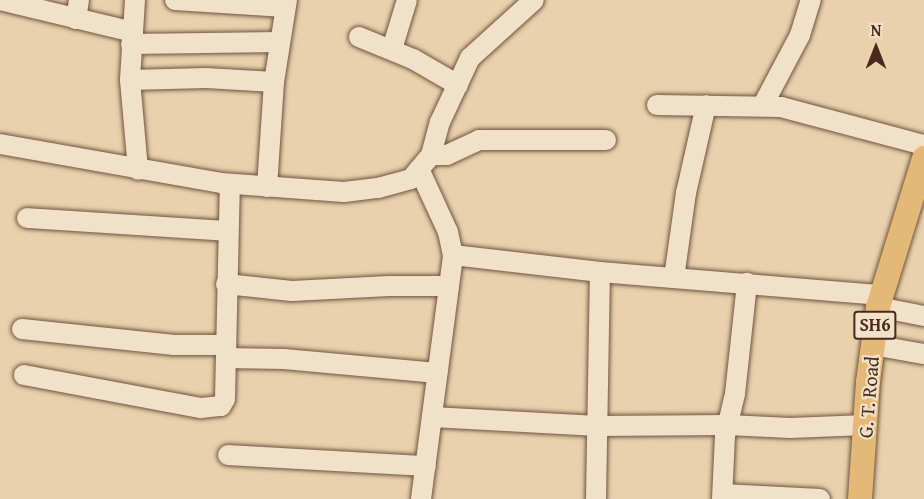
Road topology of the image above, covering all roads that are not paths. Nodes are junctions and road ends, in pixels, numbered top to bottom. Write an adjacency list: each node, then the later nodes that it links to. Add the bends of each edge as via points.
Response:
1 (0, 0): 8 (street)
2 (135, 0): 10 (street)
3 (175, 0): 7 (street)
4 (407, 0): 12 (street)
5 (534, 0): 15 (street, via 470,58)
6 (811, 0): 18 (street, via 800,35)
7 (286, 4): 11 (street)
8 (77, 10): 10 (street)
9 (359, 37): 12 (street)
10 (132, 38): 11 (street); 13 (street)
11 (280, 42): 14 (street)
12 (392, 49): 15 (street)
13 (130, 80): 14 (street, via 206,78); 24 (street)
14 (274, 82): 26 (street)
15 (458, 85): 23 (street)
16 (657, 105): 17 (street)
17 (706, 105): 18 (street); 31 (street, via 686,193)
18 (763, 105): 21 (street)
19 (606, 140): 23 (street, via 479,140)
20 (0, 144): 24 (street)
21 (924, 145)
22 (924, 158): 35 (main road, G. T. Road / SH6)
23 (425, 162): 26 (street, via 411,179 378,188 344,192); 29 (street)
24 (138, 170): 25 (street)
25 (230, 184): 26 (street); 28 (street)
26 (267, 187)
27 (27, 218): 28 (street)
28 (228, 231): 33 (street)
29 (453, 255): 30 (street); 34 (street)
30 (600, 272): 31 (street); 46 (street)
31 (674, 278): 32 (street)
32 (747, 283): 35 (street); 44 (street)
33 (226, 284): 34 (street, via 292,291); 39 (street)
34 (449, 286): 41 (street)
35 (879, 301): 36 (street); 38 (main road, G. T. Road / SH6)
36 (924, 316)
37 (22, 329): 39 (street)
38 (873, 345): 40 (street); 45 (main road, G. T. Road / SH6)
39 (226, 351): 41 (street); 42 (street, via 225,399 213,408 115,394)
40 (924, 354)
41 (438, 373): 43 (street)
42 (24, 375)
43 (432, 417): 46 (street); 48 (street)
44 (728, 425): 45 (street); 46 (street); 49 (street)
45 (866, 425): 53 (main road, G. T. Road / SH6)
46 (598, 426): 51 (street)
47 (228, 455): 48 (street)
48 (426, 466): 50 (street)
49 (722, 496): 52 (street)
50 (421, 499)
51 (596, 499)
52 (820, 499)
53 (860, 499)

